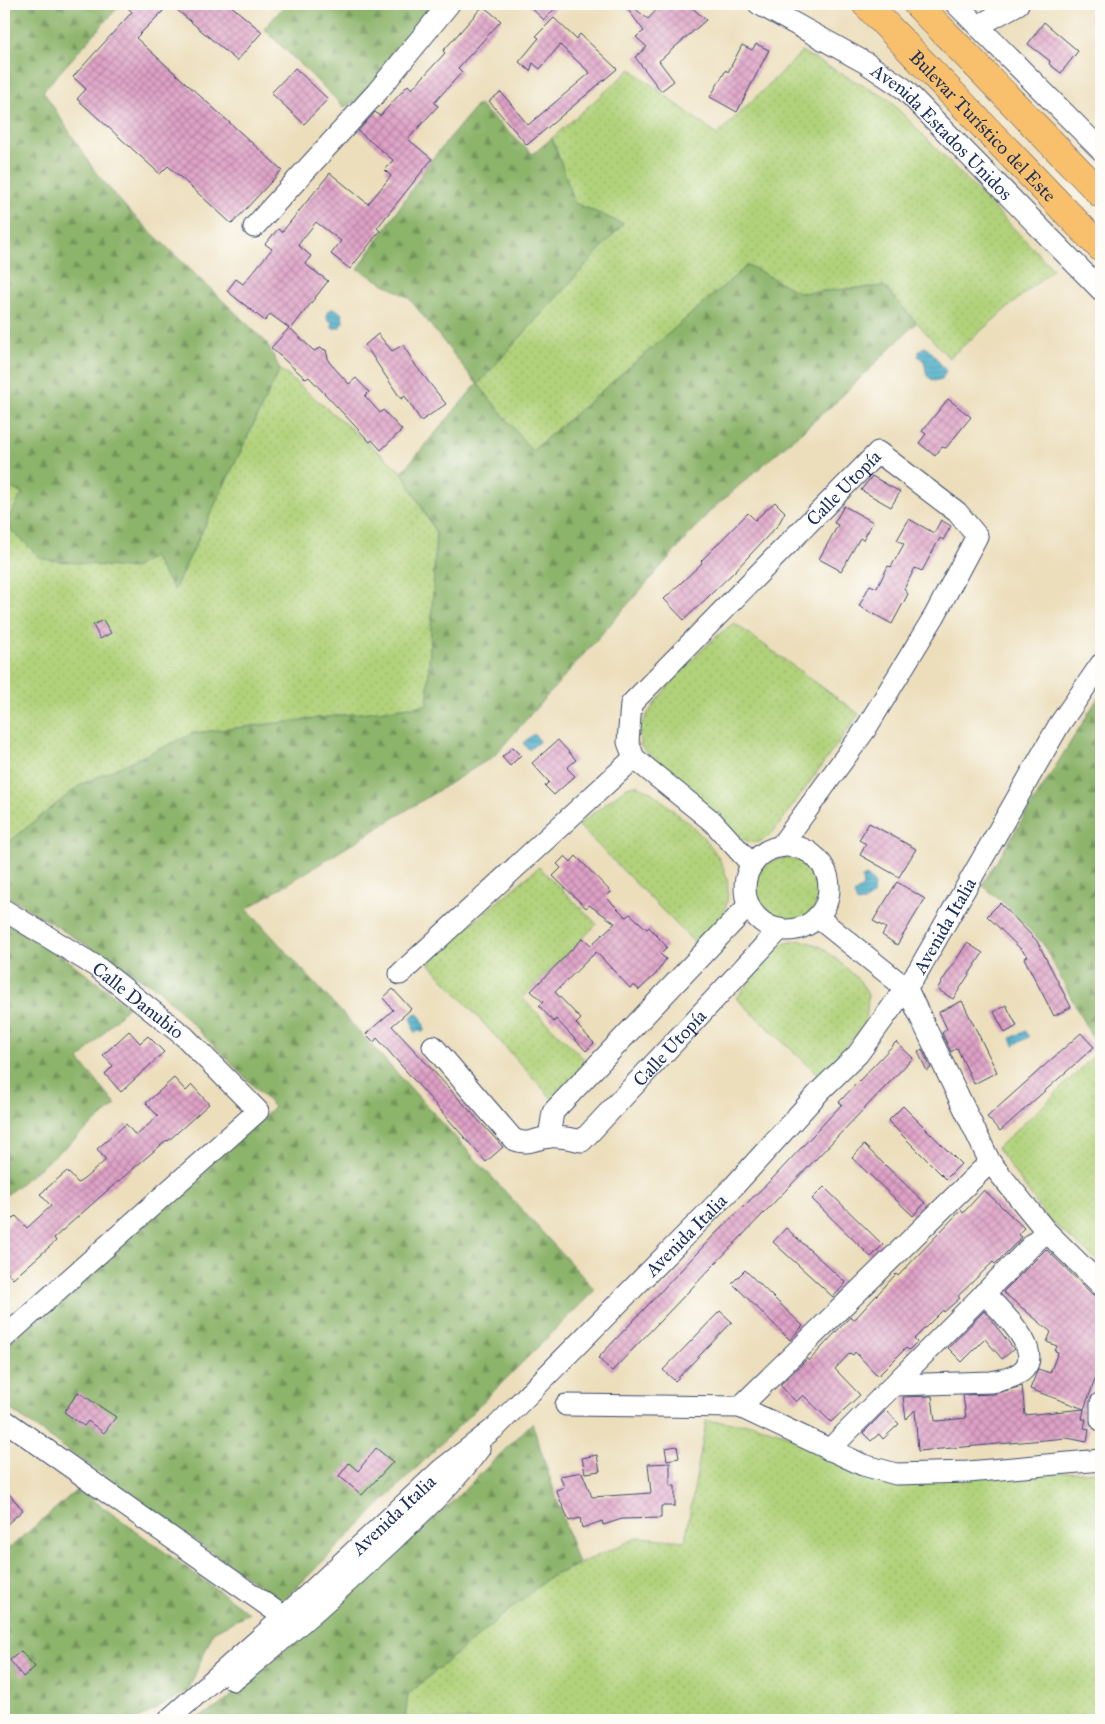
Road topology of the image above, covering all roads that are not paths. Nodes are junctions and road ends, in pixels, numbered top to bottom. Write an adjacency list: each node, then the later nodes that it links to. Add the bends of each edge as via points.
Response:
1 (450, 4): 10 (street, via 377,92)
2 (758, 4): 12 (street, Avenida Estados Unidos, via 866,63 903,88)
3 (866, 4): 11 (highway, Bulevar Turístico del Este)
4 (917, 4): 9 (highway, Bulevar Turístico del Este)
5 (956, 4): 7 (street)
6 (1018, 4): 7 (street)
7 (978, 26): 8 (street)
8 (1101, 150)
9 (1101, 194)
10 (254, 227)
11 (1101, 248)
12 (1101, 290)
13 (1101, 664): 22 (street, Avenida Italia, via 1059,725)
14 (634, 758): 15 (street, Calle Utopía, via 628,742 631,704 878,452 957,512 976,536 935,616 865,730); 16 (street, via 713,822); 21 (street)
15 (780, 847): 16 (street, via 767,852); 19 (street, via 807,851 826,871 828,899)
16 (752, 865): 17 (street, via 745,884)
17 (749, 905): 20 (street, via 760,920); 24 (street, via 553,1112)
18 (4, 910): 29 (street, Calle Danubio, via 97,967 184,1037 258,1111)
19 (817, 917): 20 (street, via 800,928); 22 (street)
20 (780, 929): 24 (street, Calle Utopía, via 582,1141)
21 (400, 974)
22 (907, 989): 25 (street); 38 (street, Avenida Italia, via 858,1054 734,1186 496,1427 442,1470)
23 (433, 1046): 24 (street, Calle Utopía, via 514,1140 522,1144)
24 (549, 1137)
25 (990, 1162): 26 (street); 33 (street)
26 (1046, 1230): 27 (street); 28 (street)
27 (1101, 1285)
28 (984, 1293): 30 (street); 30 (street, via 1020,1332 1030,1349 1030,1358 1022,1372 991,1382)
29 (4, 1338)
30 (894, 1385): 36 (street)
31 (1101, 1403): 35 (street)
32 (566, 1404): 33 (street)
33 (740, 1407): 36 (street)
34 (4, 1420): 38 (street)
35 (1101, 1420)
36 (829, 1450): 37 (street, via 863,1465 896,1474 968,1472)
37 (1101, 1460)
38 (292, 1622): 39 (street, Avenida Italia, via 213,1696)
39 (169, 1720)

